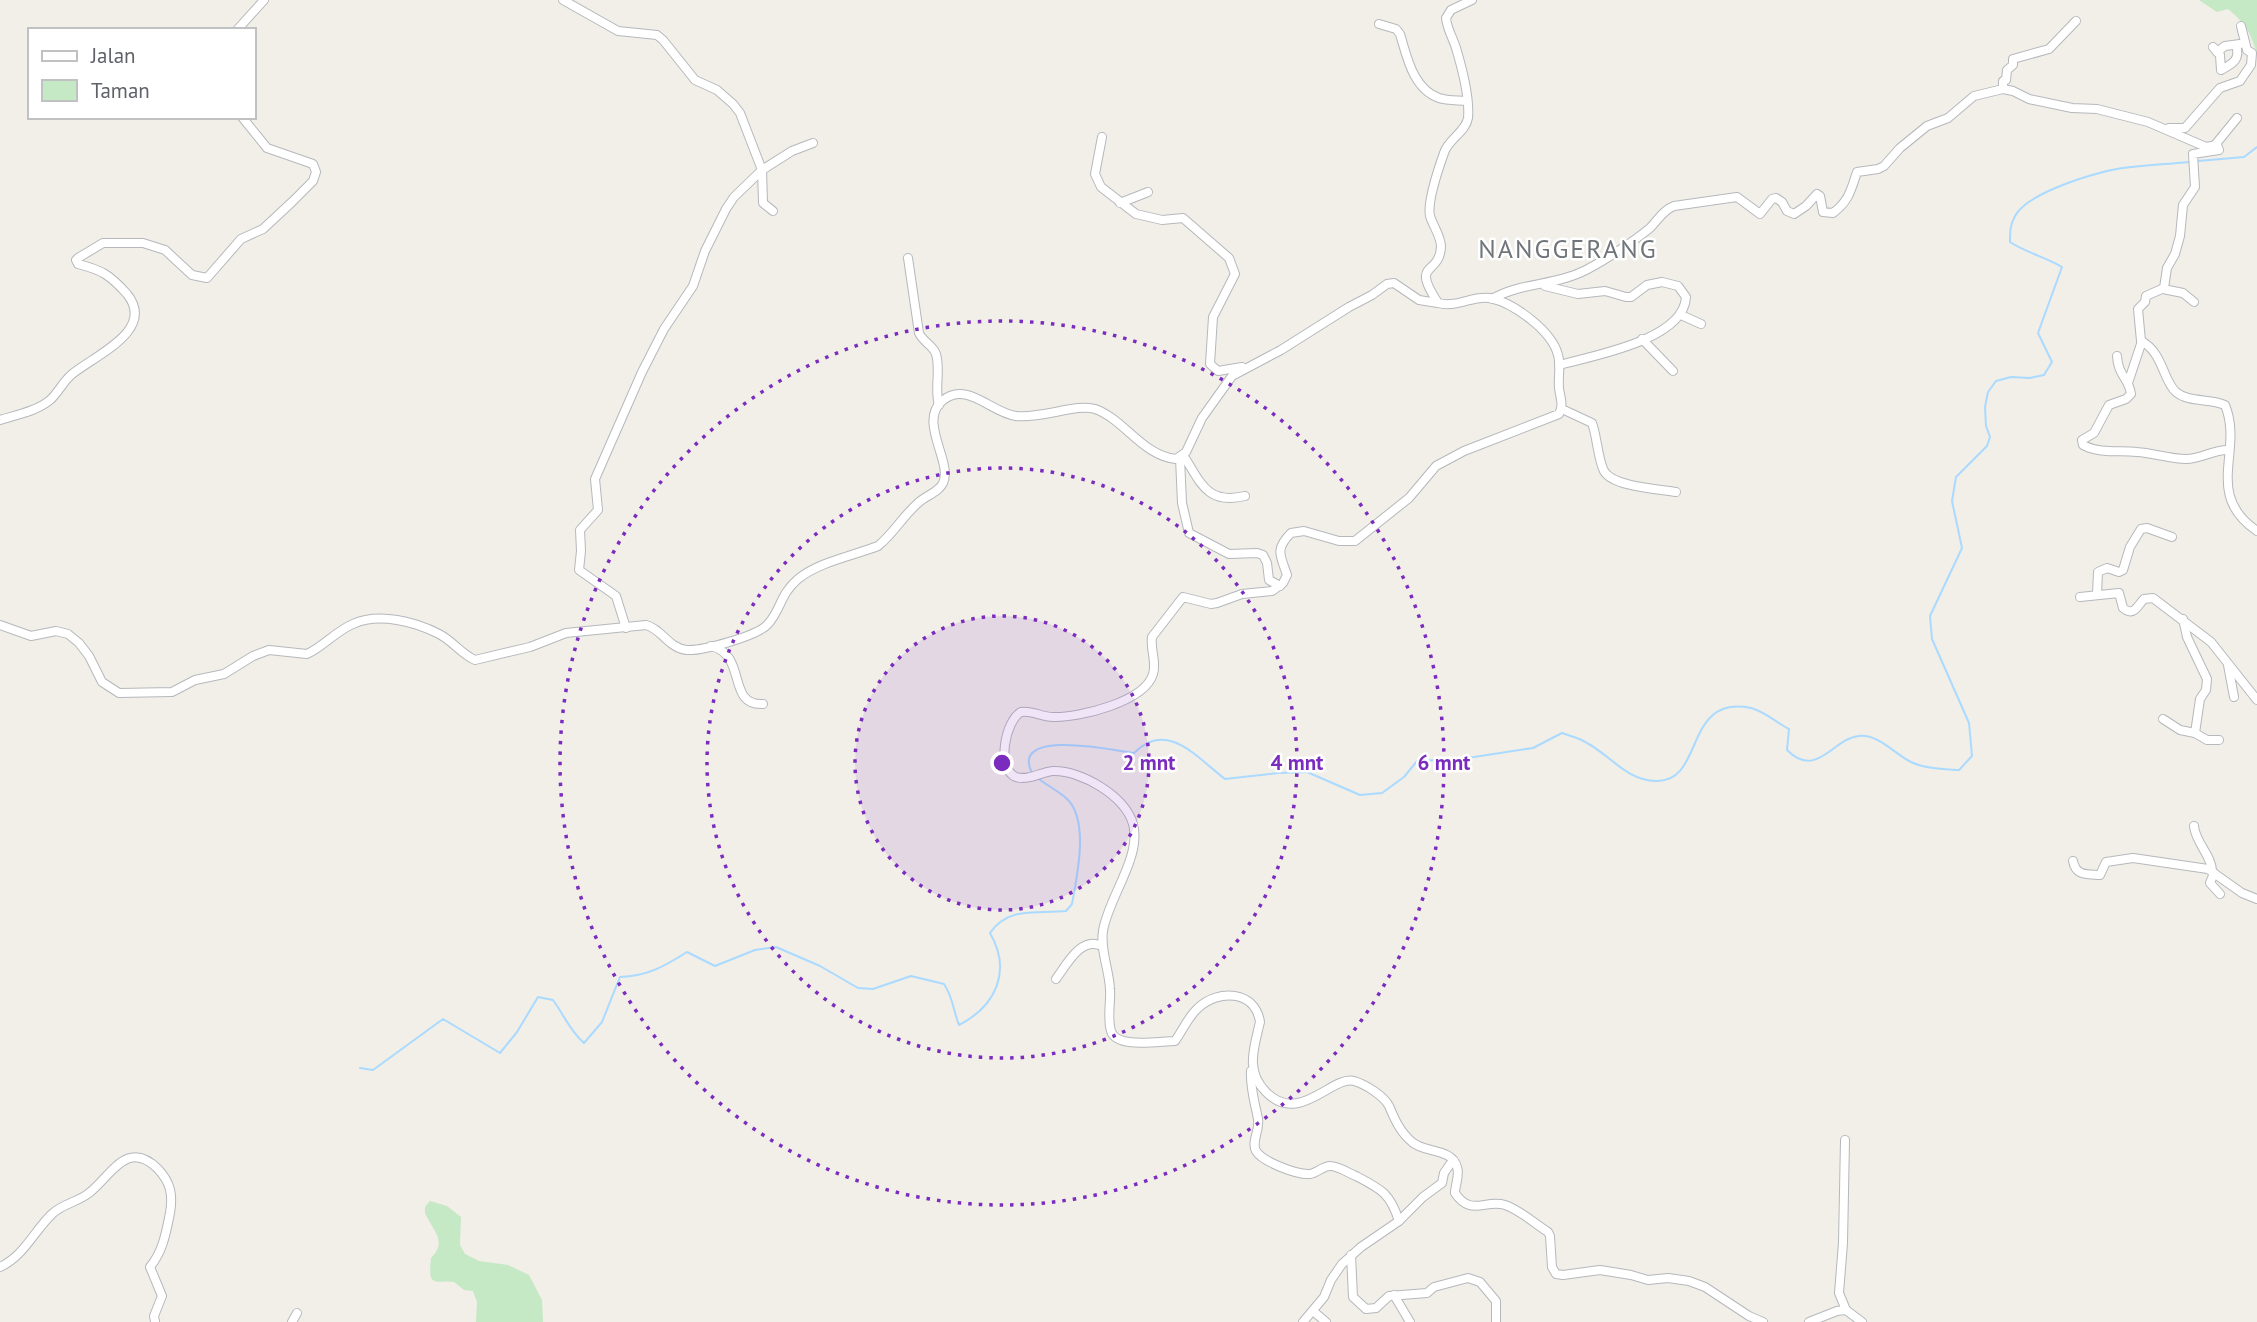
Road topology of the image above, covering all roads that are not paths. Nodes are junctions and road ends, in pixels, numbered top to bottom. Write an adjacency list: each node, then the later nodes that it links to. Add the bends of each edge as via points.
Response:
1 (264, 0): 7 (street)
2 (563, 0): 20 (street, via 618,31 657,35 663,40 695,80 718,90 740,113)
3 (1472, 0): 13 (street, via 1451,10 1446,18)
4 (2076, 21): 12 (street, via 2049,49 2013,59)
5 (1379, 24): 13 (street, via 1400,34 1423,88 1439,98)
6 (2241, 26): 8 (street)
7 (239, 28)
8 (2246, 42): 9 (street); 11 (street, via 2252,53 2251,65 2240,81)
9 (2236, 46): 10 (street, via 2238,57); 10 (street, via 2215,49 2221,70)
10 (2225, 68): 11 (street)
11 (2224, 85): 16 (street, via 2185,128)
12 (2003, 89): 16 (street, via 2029,99 2097,109); 25 (street, via 1973,96 1948,118 1927,125 1880,169 1857,172 1850,194 1833,213 1823,212 1817,194 1794,214 1776,198 1760,214 1737,197 1674,206 1643,234 1588,269)
13 (1467, 101): 29 (street, via 1467,124 1446,148 1430,208 1441,249 1424,279)
14 (2237, 118): 19 (street)
15 (243, 119): 41 (street, via 272,151 313,164 316,172 310,185 263,229 241,239 207,278 192,275 165,250 143,243 103,243 84,254 76,262 108,275 132,300 133,325 114,345 71,375 50,400)
16 (2166, 128): 19 (street, via 2206,146)
17 (1102, 137): 22 (street, via 1096,180)
18 (813, 143): 20 (street)
19 (2215, 145): 26 (street, via 2219,151 2193,154 2195,189 2183,205 2180,236)
20 (762, 170): 23 (street, via 763,203); 53 (street, via 726,209 693,286 660,336 595,479 597,510 580,530 579,569 616,596)
21 (1148, 192): 22 (street)
22 (1120, 203): 35 (street, via 1151,219 1183,218 1229,258 1235,274 1213,317 1210,365 1218,372)
23 (773, 211)
24 (908, 258): 39 (street, via 919,332 936,355)
25 (1542, 285): 27 (street, via 1516,288); 30 (street, via 1578,294 1605,291 1631,297 1655,283 1671,283 1686,297)
26 (2163, 289): 28 (street, via 2183,293); 33 (street, via 2147,295 2138,309)
27 (1492, 299): 29 (street); 36 (street, via 1512,306 1538,327 1553,344)
28 (2194, 302)
29 (1438, 303): 35 (street, via 1419,300 1391,282)
30 (1681, 315): 31 (street); 32 (street, via 1661,332)
31 (1701, 324)
32 (1642, 339): 36 (street); 37 (street)
33 (2142, 341): 38 (street); 42 (street, via 2159,359 2178,394 2225,405 2232,425)
34 (2117, 356): 38 (street, via 2121,376)
35 (1252, 365): 43 (street, via 1224,384)
36 (1559, 365): 40 (street)
37 (1673, 371)
38 (2129, 383): 42 (street, via 2129,397 2109,405 2094,433 2081,440 2083,445 2189,459)
39 (939, 405): 43 (street, via 949,397 967,395 1002,413 1025,417 1087,407 1105,414 1161,454 1172,459); 54 (street, via 934,426 944,475 941,487 918,502 886,540 798,579 761,631)
40 (1562, 409): 44 (street, via 1592,423 1603,468 1611,478); 48 (street, via 1552,418 1436,466 1409,498 1355,541 1304,531 1290,533 1279,552 1287,575)
41 (0, 420)
42 (2229, 450): 46 (street, via 2227,475 2233,506)
43 (1181, 456): 45 (street, via 1209,493 1229,499); 48 (street, via 1182,503 1189,533 1229,554 1260,553 1269,580)
44 (1676, 492)
45 (1245, 496)
46 (2257, 531)
47 (2172, 537): 49 (street, via 2141,529 2123,570 2098,572)
48 (1280, 586): 67 (street, via 1211,604 1183,597 1152,637 1155,667 1142,689 1121,702 1061,717 1027,711 1016,714 1007,729 1006,763 1011,773 1060,771 1100,785 1119,802 1133,824 1131,854 1107,914)
49 (2097, 594): 50 (street); 51 (street, via 2119,593 2123,608 2131,612 2150,597)
50 (2080, 597)
51 (2183, 619): 55 (street); 60 (street, via 2207,679)
52 (0, 625): 53 (street, via 31,636 56,631 68,634 84,649 107,686 119,693 136,694 172,692 195,680 224,674 269,650 307,654 355,623 368,620 392,620 426,629 447,638 475,660 566,634)
53 (626, 628): 54 (street, via 650,626 685,650)
54 (708, 646): 58 (street, via 725,652 742,693 751,702)
55 (2227, 662): 56 (street); 57 (street)
56 (2234, 697)
57 (2257, 700)
58 (763, 704)
59 (2163, 719): 60 (street)
60 (2195, 733): 61 (street)
61 (2219, 740)
62 (2194, 826): 64 (street)
63 (2073, 861): 64 (street, via 2078,873 2092,875 2101,874 2108,861 2133,858)
64 (2213, 872): 65 (street, via 2210,885); 66 (street)
65 (2220, 894)
66 (2257, 899)
67 (1102, 946): 68 (street, via 1095,943 1080,948); 69 (street, via 1110,987 1110,1028 1117,1040 1175,1041 1201,1005 1234,995 1251,1003 1259,1014)
68 (1056, 979)
69 (1252, 1068): 71 (street, via 1266,1093 1286,1104 1320,1096 1349,1080 1357,1082 1388,1104 1398,1126 1414,1144); 72 (street, via 1258,1154 1302,1173 1330,1166 1348,1172 1386,1194)
70 (1845, 1140): 76 (street, via 1839,1293)
71 (1453, 1160): 72 (street, via 1441,1183); 85 (street, via 1458,1170 1455,1193 1463,1202 1476,1207 1506,1206 1549,1233 1556,1274 1600,1270 1648,1280 1689,1281)
72 (1399, 1221): 73 (street)
73 (1351, 1255): 75 (street, via 1355,1301 1370,1310); 77 (street)
74 (0, 1267): 79 (street, via 14,1260 54,1212 90,1193 120,1162 146,1160 167,1181 172,1196 166,1239 150,1267 162,1296)
75 (1394, 1296): 83 (street); 84 (street, via 1427,1293 1434,1287 1470,1279 1480,1282 1496,1301)
76 (1846, 1310): 86 (street); 87 (street)
77 (1312, 1311): 81 (street); 82 (street)
78 (297, 1312): 80 (street)
79 (155, 1322)
80 (292, 1322)
81 (1303, 1322)
82 (1326, 1322)
83 (1410, 1322)
84 (1496, 1322)
85 (1763, 1322)
86 (1809, 1322)
87 (1862, 1322)

